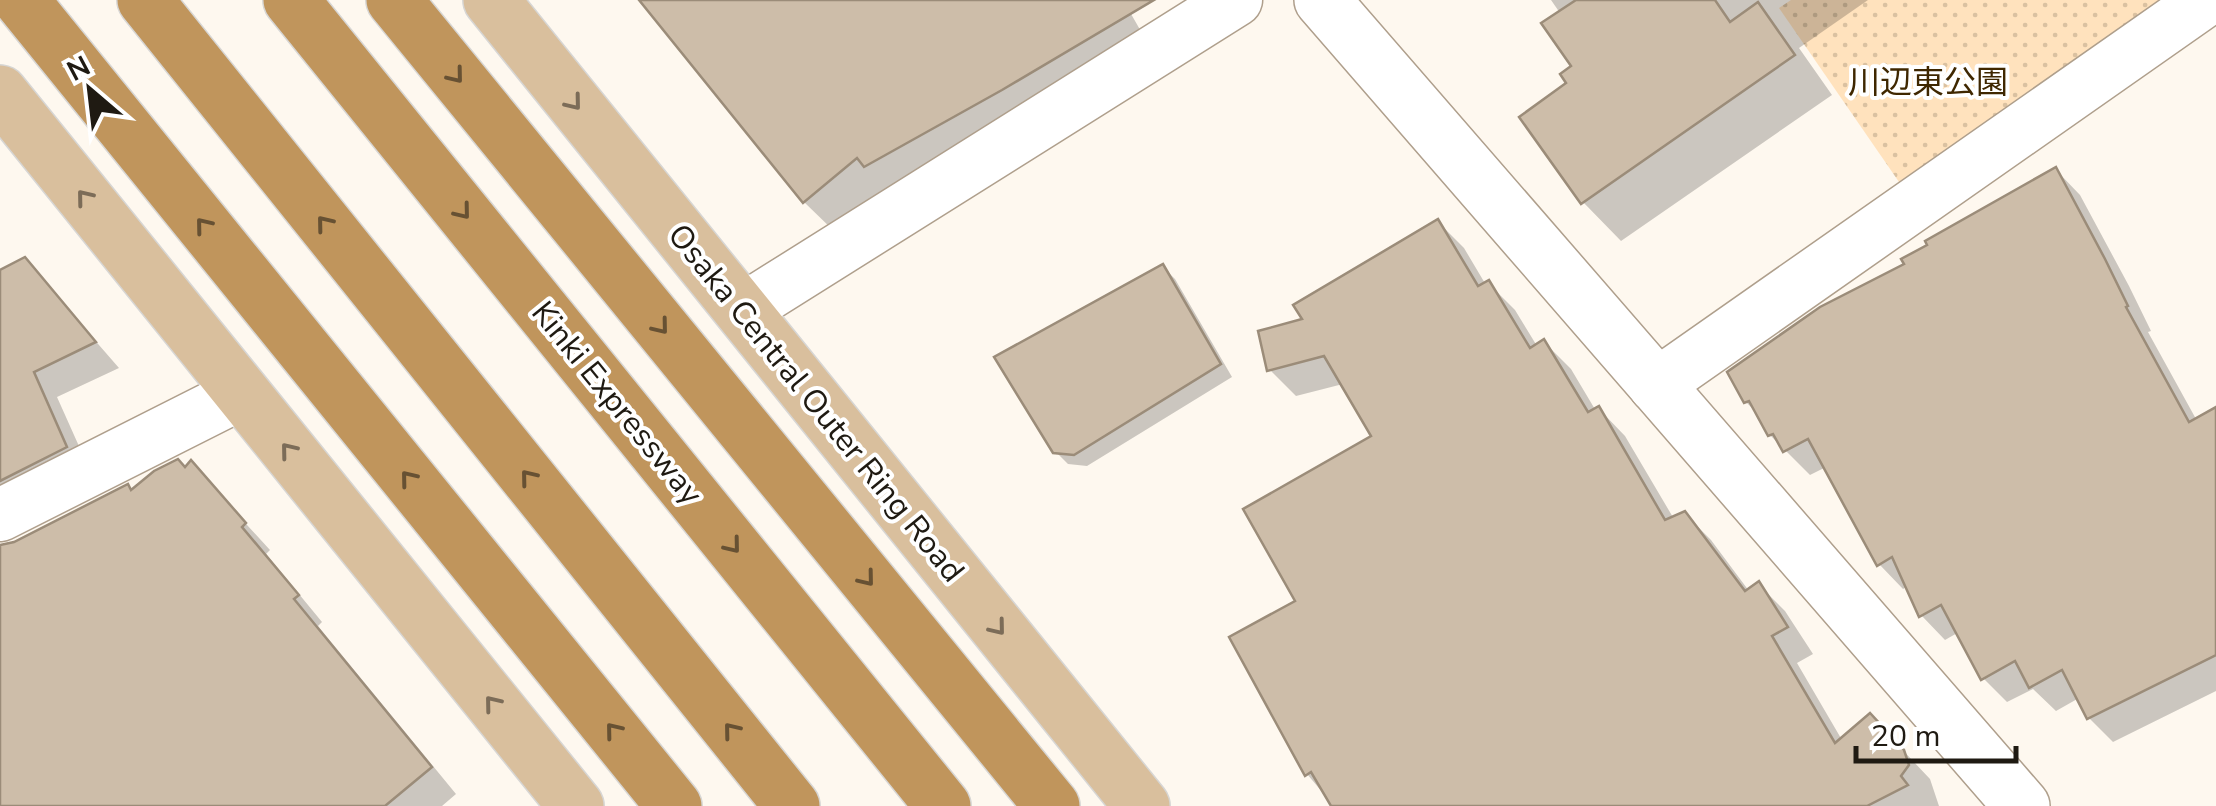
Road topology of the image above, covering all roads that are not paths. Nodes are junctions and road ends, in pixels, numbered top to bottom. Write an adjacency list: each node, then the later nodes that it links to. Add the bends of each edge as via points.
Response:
1 (21, 0): 15 (highway, one-way to 1)
2 (145, 0): 16 (highway, one-way to 2)
3 (291, 0): 17 (highway, Kinki Expressway, one-way to 17)
4 (394, 0): 18 (highway, one-way to 18)
5 (491, 0): 10 (main road, Osaka Central Outer Ring Road, one-way to 10)
6 (1236, 0): 10 (street)
7 (1322, 0): 11 (street)
8 (2206, 0): 11 (street)
9 (0, 93): 12 (main road, one-way to 9)
10 (742, 311): 19 (main road, Osaka Central Outer Ring Road, one-way to 19)
11 (1655, 386): 20 (street)
12 (242, 393): 13 (street); 14 (main road, one-way to 12)
13 (0, 515)
14 (576, 806)
15 (674, 806)
16 (792, 806)
17 (942, 806)
18 (1052, 806)
19 (1142, 806)
20 (2022, 806)

